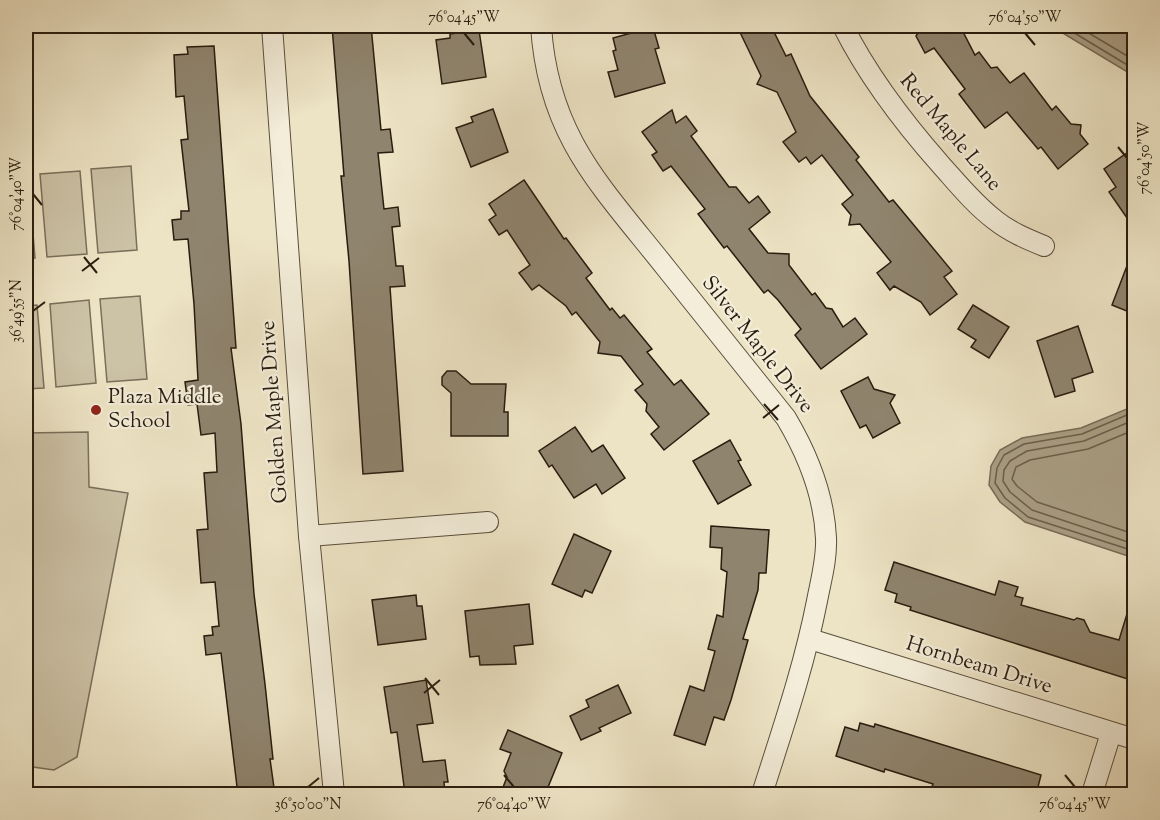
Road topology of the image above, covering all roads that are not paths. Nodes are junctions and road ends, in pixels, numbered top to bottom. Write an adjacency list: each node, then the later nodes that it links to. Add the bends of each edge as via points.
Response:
1 (272, 26): 6 (street, Golden Maple Drive)
2 (541, 26): 7 (street, Silver Maple Drive, via 550,89 563,125 584,163 786,418 804,449 822,503 826,538 825,564)
3 (843, 26): 4 (street, Red Maple Lane, via 882,91 971,200 1019,236)
4 (1044, 246)
5 (488, 522): 6 (street)
6 (309, 536): 10 (street, Golden Maple Drive)
7 (810, 639): 8 (street, Hornbeam Drive); 11 (street, Silver Maple Drive)
8 (1112, 733): 9 (street, Hornbeam Drive); 12 (street)
9 (1134, 740)
10 (334, 795)
11 (762, 795)
12 (1092, 795)

